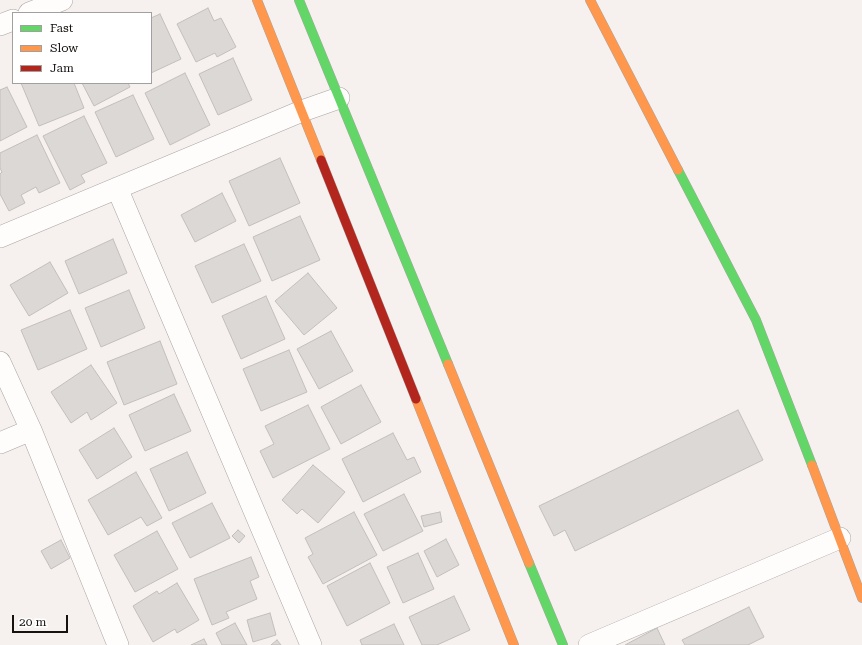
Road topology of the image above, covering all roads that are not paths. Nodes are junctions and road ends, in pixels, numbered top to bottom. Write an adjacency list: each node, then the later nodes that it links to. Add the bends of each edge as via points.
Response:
1 (257, 0): 9 (street)
2 (299, 0): 8 (street)
3 (590, 0): 15 (street, via 756,320)
4 (57, 1): 5 (street)
5 (31, 12)
6 (12, 20): 7 (street)
7 (0, 25)
8 (339, 98): 9 (street); 20 (street)
9 (302, 111): 10 (street); 19 (street)
10 (117, 188): 11 (street); 18 (street)
11 (0, 237)
12 (0, 362): 13 (street)
13 (30, 430): 14 (street); 17 (street)
14 (0, 443)
15 (840, 538): 16 (street); 21 (street)
16 (862, 598)
17 (118, 645)
18 (311, 645)
19 (514, 645)
20 (563, 645)
21 (589, 645)

